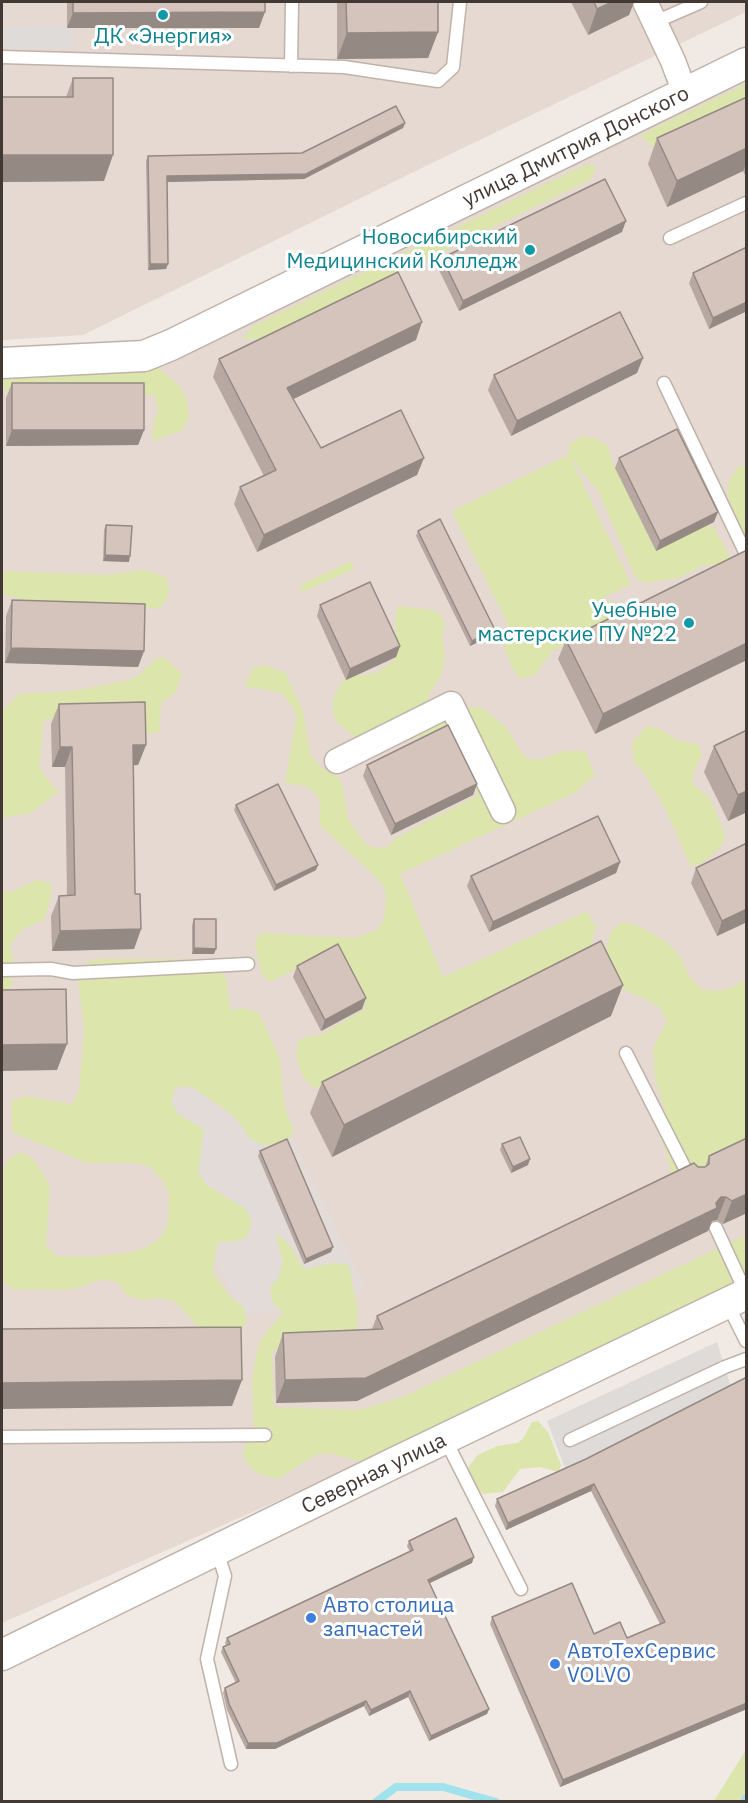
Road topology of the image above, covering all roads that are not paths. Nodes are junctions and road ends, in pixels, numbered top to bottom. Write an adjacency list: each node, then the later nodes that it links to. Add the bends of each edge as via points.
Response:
1 (292, 2): 7 (lane)
2 (460, 2): 7 (lane, via 453,67 438,81 344,67)
3 (701, 2): 4 (lane)
4 (650, 12): 8 (street)
5 (2, 57): 7 (lane)
6 (747, 63): 8 (street, улица Дмитрия Донского)
7 (291, 66)
8 (685, 93): 11 (street, улица Дмитрия Донского, via 144,356)
9 (747, 203): 10 (lane)
10 (670, 238)
11 (2, 363)
12 (664, 383): 13 (lane)
13 (747, 554)
14 (337, 761): 15 (street, via 451,704)
15 (503, 811)
16 (248, 964): 17 (lane, via 73,973 51,969)
17 (2, 970)
18 (626, 1053): 19 (lane)
19 (693, 1183)
20 (716, 1228): 21 (lane)
21 (740, 1297): 22 (lane); 26 (street, Северная улица)
22 (747, 1341)
23 (747, 1359): 27 (lane)
24 (265, 1435): 25 (lane)
25 (2, 1437)
26 (446, 1438): 28 (street, Северная улица); 29 (lane)
27 (570, 1440)
28 (217, 1551): 30 (street, Северная улица); 31 (lane, via 225,1576 207,1659)
29 (521, 1589)
30 (2, 1655)
31 (231, 1764)

